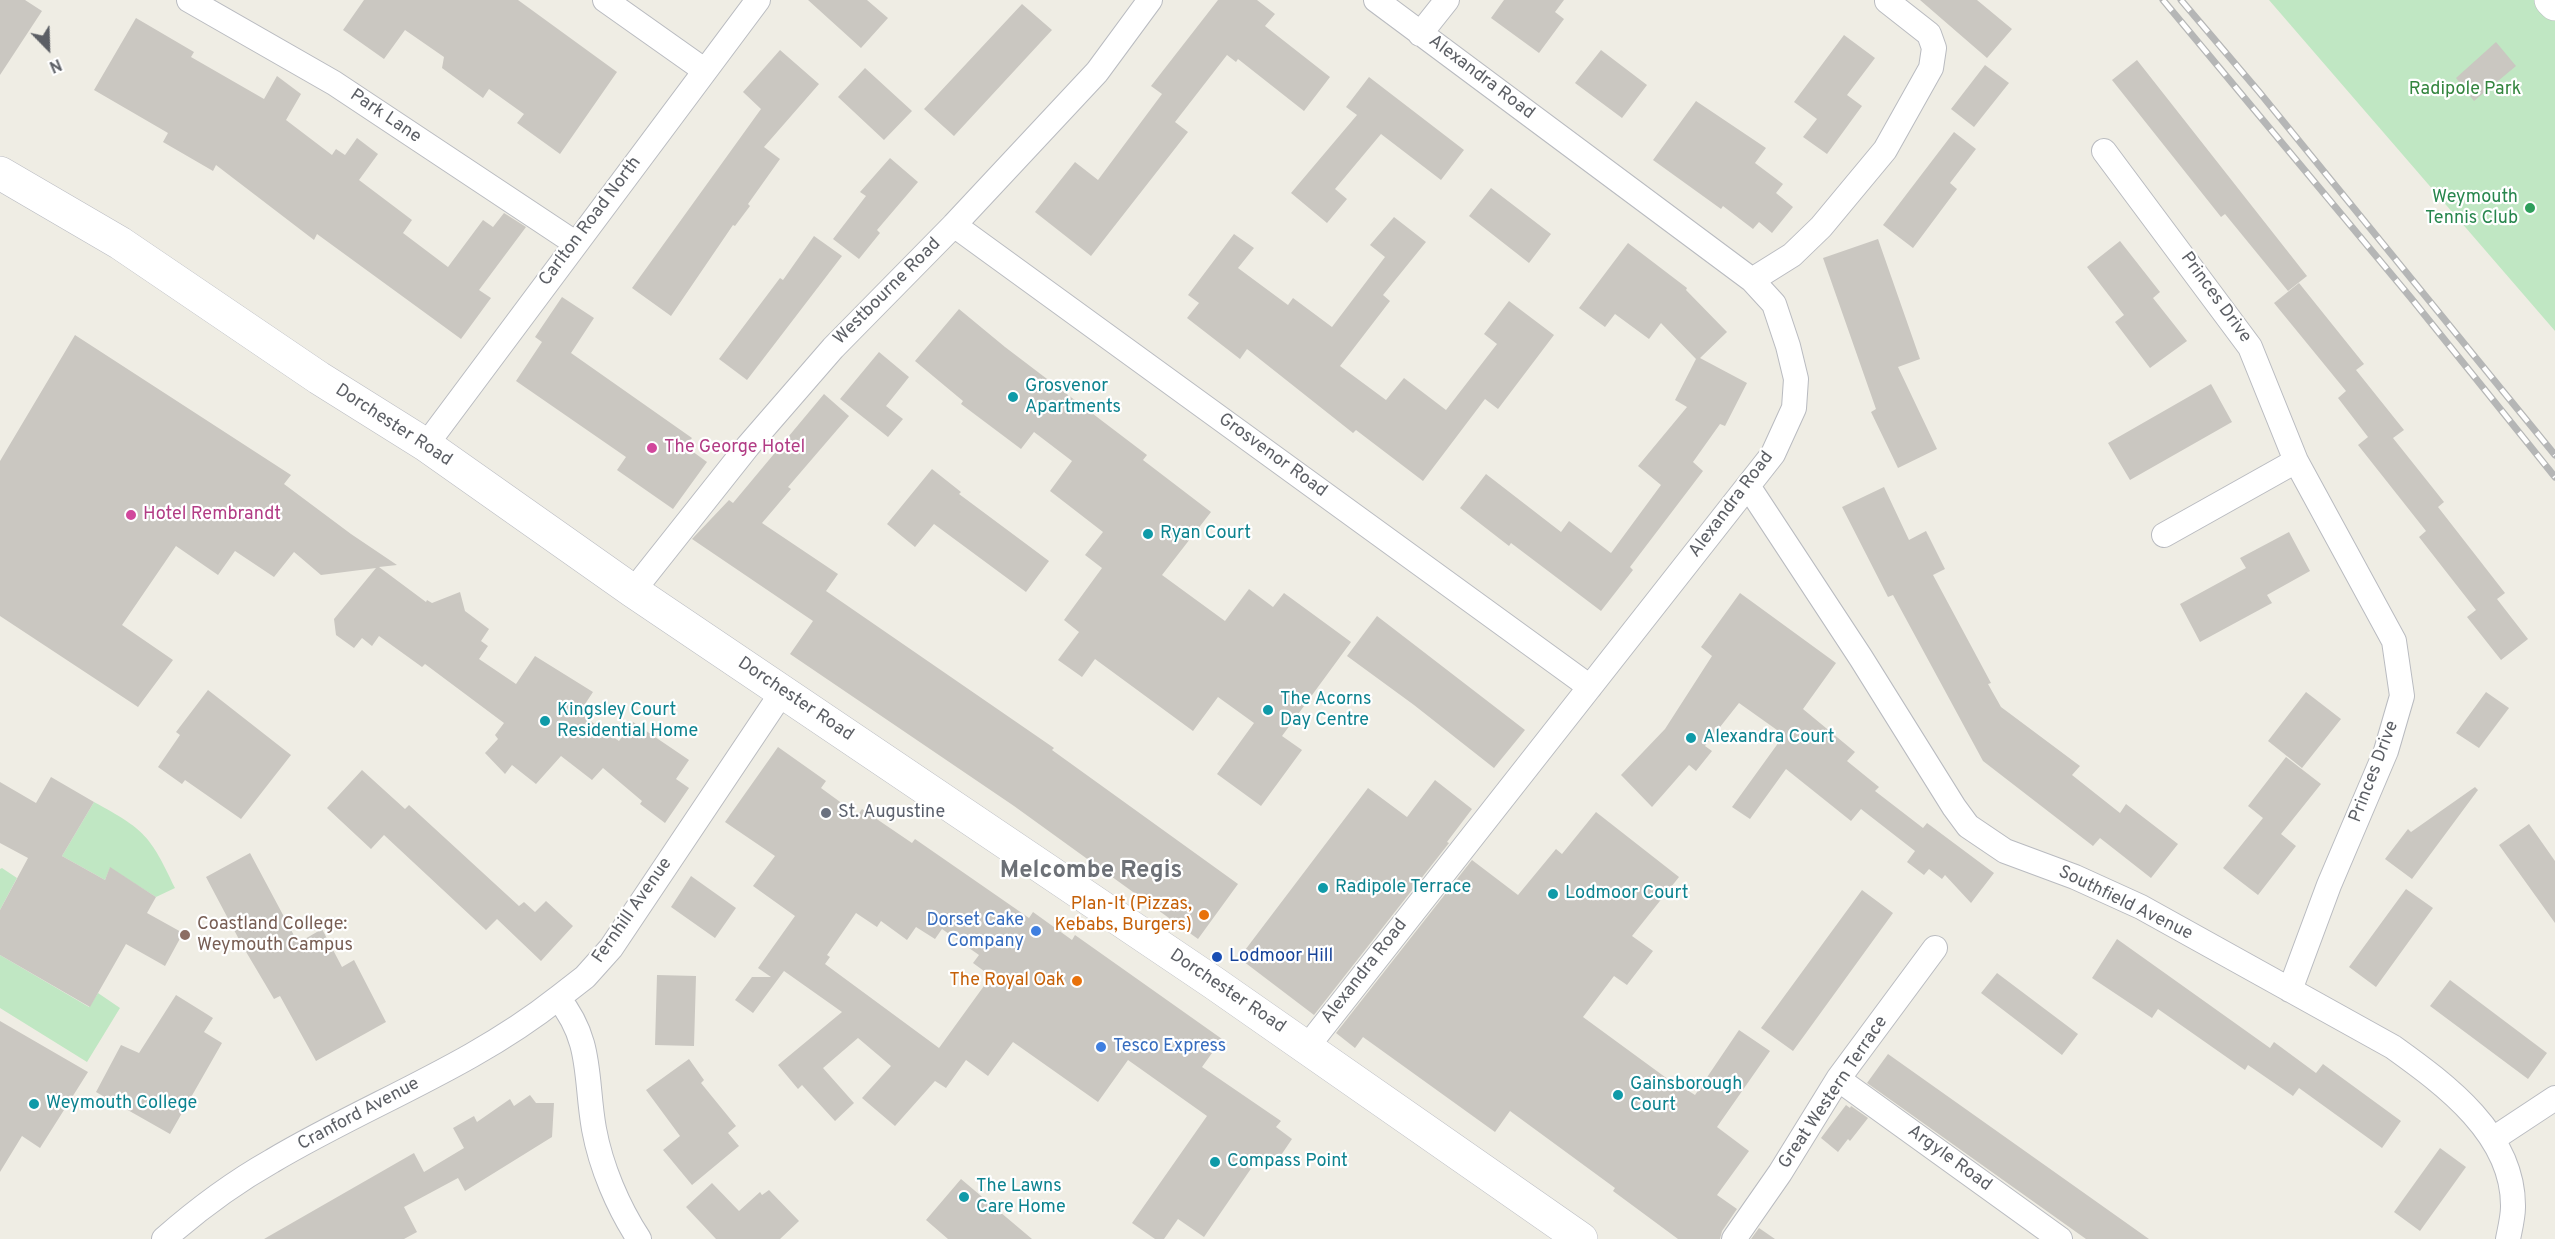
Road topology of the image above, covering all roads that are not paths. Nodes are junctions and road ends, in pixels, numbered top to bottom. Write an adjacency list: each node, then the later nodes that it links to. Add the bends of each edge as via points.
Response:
1 (189, 0): 15 (street, Park Lane, via 334,83)
2 (605, 0): 11 (street)
3 (758, 0): 11 (street, Carlton Road North)
4 (1150, 0): 14 (street, Westbourne Road, via 1096,72)
5 (1376, 0): 10 (street, Alexandra Road)
6 (1447, 0): 10 (street)
7 (2551, 0): 9 (main road)
8 (1887, 1): 16 (street, via 1929,34 1934,48 1931,68 1885,150 1821,227 1792,255)
9 (2555, 4)
10 (1420, 34): 16 (street, Alexandra Road)
11 (705, 70): 15 (street, Carlton Road North)
12 (2104, 151): 18 (street, Princes Drive, via 2250,346)
13 (0, 174): 17 (main road, Dorchester Road, via 120,243 319,378)
14 (954, 225): 21 (street, Westbourne Road, via 833,348 748,446); 22 (street, Grosvenor Road)
15 (575, 243): 17 (street, Carlton Road North)
16 (1752, 280): 19 (street, Alexandra Road, via 1774,304 1796,379 1794,408 1773,454)
17 (426, 445): 21 (main road, Dorchester Road)
18 (2296, 461): 20 (street); 25 (street, Princes Drive, via 2394,641 2402,696 2386,752 2329,885)
19 (1748, 486): 22 (street, Alexandra Road); 25 (street, Southfield Avenue, via 1968,826 2005,851 2141,907)
20 (2164, 535)
21 (633, 591): 23 (main road, Dorchester Road)
22 (1590, 687): 27 (street, Alexandra Road)
23 (783, 691): 26 (street, Fernhill Avenue, via 611,948 585,977); 27 (main road, Dorchester Road)
24 (1935, 948): 28 (street, Great Western Terrace)
25 (2290, 990): 30 (street, Southfield Avenue, via 2393,1047 2430,1074)
26 (558, 998): 31 (street, Cranford Avenue, via 493,1044 272,1161 224,1191); 32 (street, via 572,1015 585,1045 594,1131 609,1183)
27 (1307, 1047): 33 (main road, Dorchester Road)
28 (1838, 1079): 34 (street, Great Western Terrace); 35 (street, Argyle Road)
29 (2555, 1098): 30 (street)
30 (2493, 1139): 36 (street, Southfield Avenue, via 2508,1173 2513,1207)
31 (164, 1239)
32 (639, 1239)
33 (1581, 1239)
34 (1734, 1239)
35 (2060, 1239)
36 (2508, 1239)

